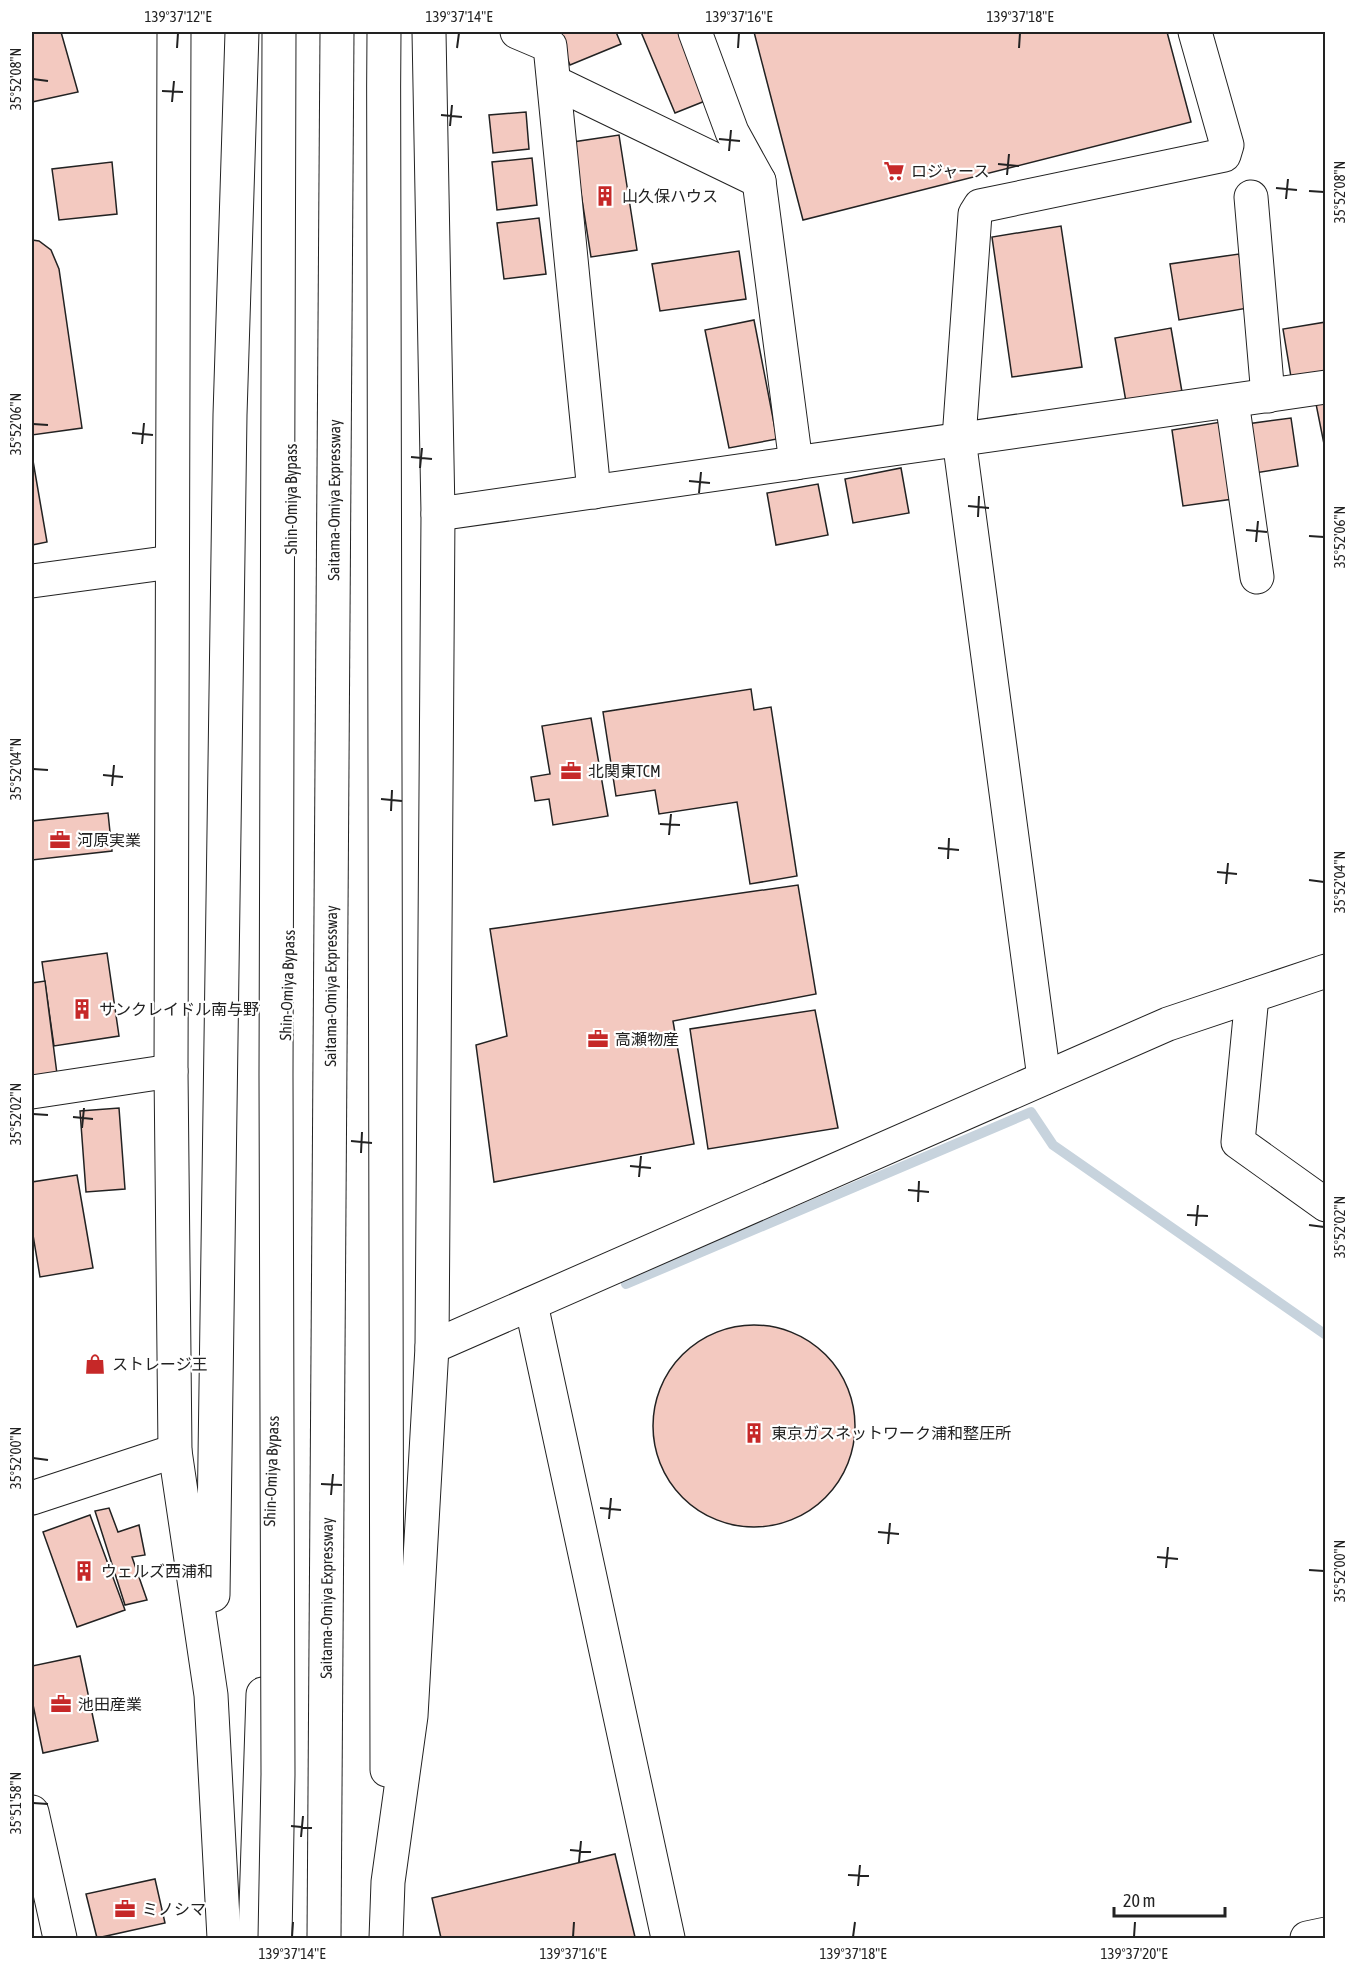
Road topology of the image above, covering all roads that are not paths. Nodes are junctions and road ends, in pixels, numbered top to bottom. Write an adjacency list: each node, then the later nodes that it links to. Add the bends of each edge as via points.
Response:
1 (174, 32): 22 (main road)
2 (242, 32): 35 (main road, via 230,415)
3 (279, 32): 43 (main road, bridge)
4 (294, 32): 42 (main road, Shin-Omiya Bypass, via 289,921)
5 (326, 32): 45 (main road, Shin-Omiya Bypass, via 325,922)
6 (337, 32): 44 (main road, Saitama-Omiya Expressway, bridge)
7 (384, 32): 38 (main road, via 383,1407)
8 (429, 32): 21 (main road)
9 (517, 32): 12 (main road, via 550,46)
10 (695, 32): 13 (main road, via 732,132)
11 (1196, 32): 18 (main road, via 1227,145 1224,155 980,206 975,214)
12 (554, 82): 13 (main road); 20 (main road)
13 (759, 181): 19 (main road)
14 (1251, 197): 16 (main road)
15 (1326, 387): 16 (main road)
16 (1268, 396): 17 (main road)
17 (1232, 401): 18 (main road); 23 (main road)
18 (959, 439): 19 (main road); 28 (main road)
19 (796, 463): 20 (main road)
20 (594, 492): 21 (main road)
21 (438, 514): 32 (main road)
22 (172, 562): 24 (main road); 27 (main road)
23 (1257, 577)
24 (32, 581)
25 (1326, 971): 26 (main road)
26 (1252, 996): 28 (main road, via 1168,1024); 30 (main road, via 1238,1142)
27 (171, 1071): 29 (main road); 33 (main road)
28 (1044, 1078): 31 (main road)
29 (32, 1092)
30 (1326, 1205)
31 (531, 1304): 32 (main road); 47 (main road)
32 (432, 1347): 38 (main road, via 411,1716)
33 (175, 1451): 34 (main road); 35 (main road)
34 (32, 1498)
35 (211, 1695): 41 (main road)
36 (32, 1812): 37 (main road)
37 (37, 1863): 40 (main road)
38 (388, 1882): 46 (main road)
39 (1326, 1934): 48 (main road)
40 (60, 1938)
41 (224, 1938)
42 (255, 1938)
43 (275, 1938)
44 (324, 1938)
45 (340, 1938)
46 (386, 1938)
47 (668, 1938)
48 (1308, 1938)

